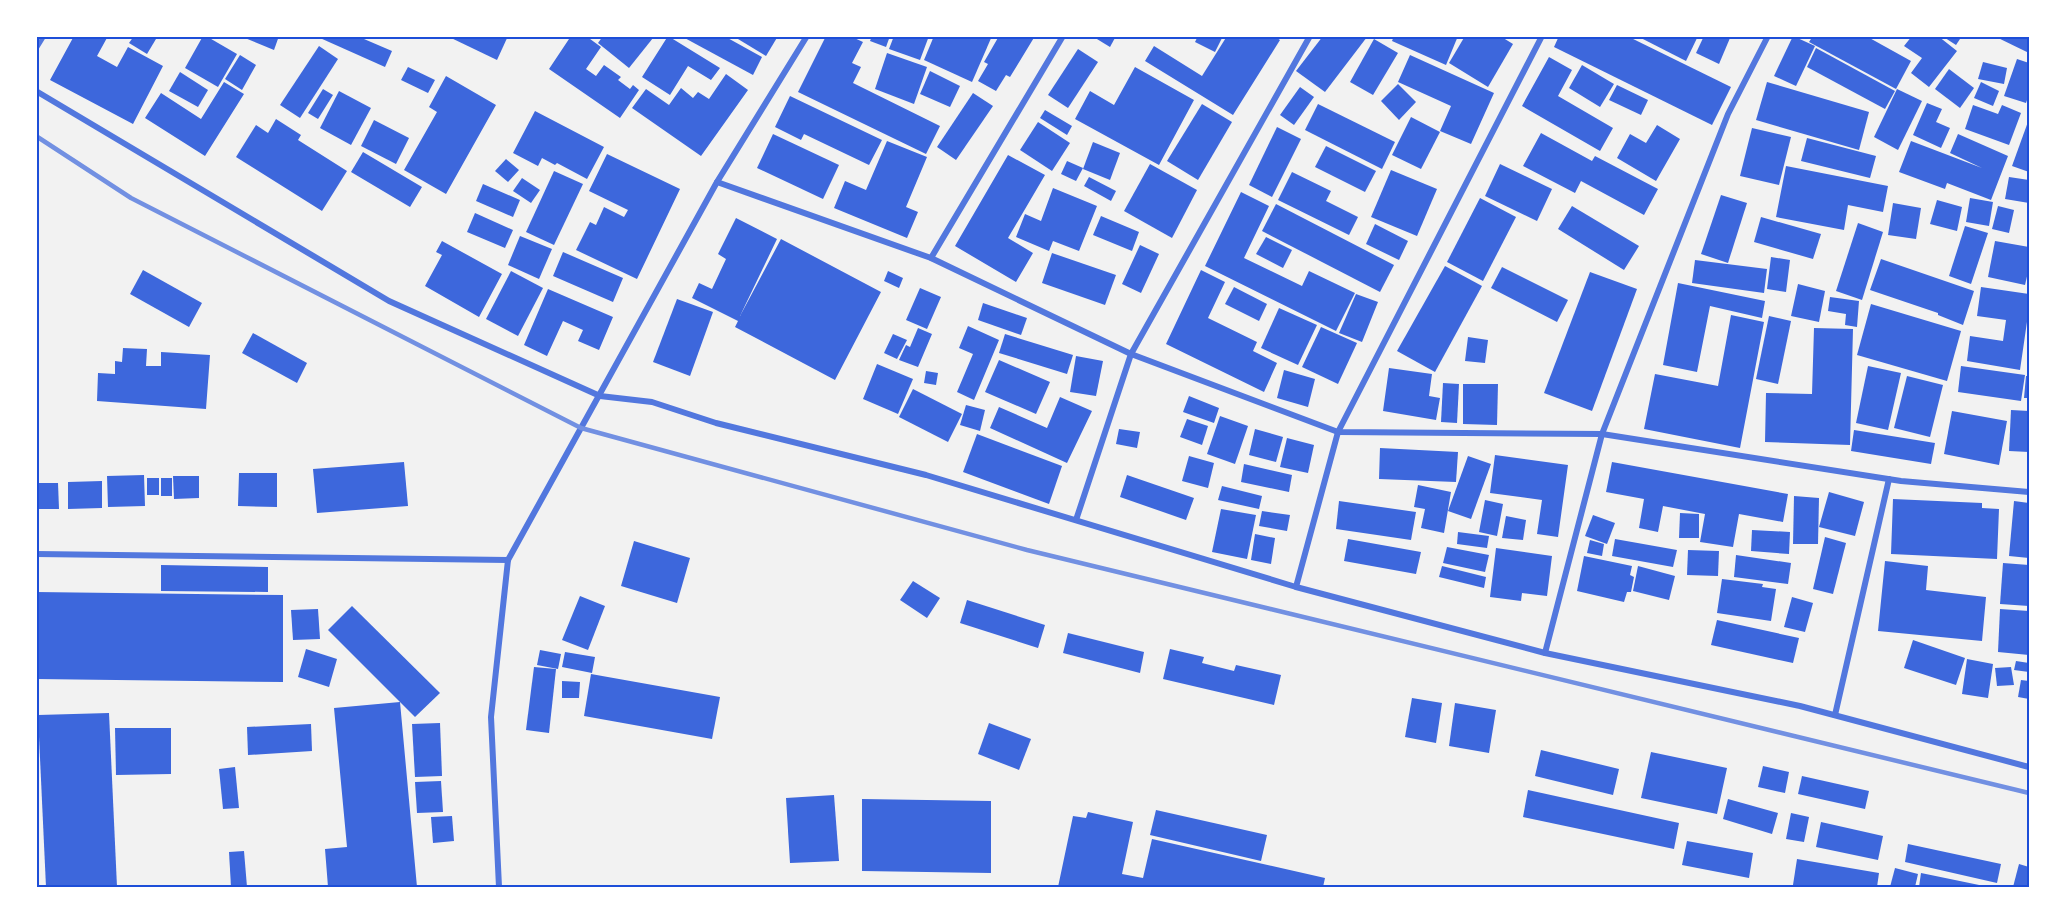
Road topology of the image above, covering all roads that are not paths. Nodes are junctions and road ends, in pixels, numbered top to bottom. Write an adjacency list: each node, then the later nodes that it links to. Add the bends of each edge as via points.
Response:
1 (44, 36): 7 (lane)
2 (807, 36): 9 (street)
3 (1063, 36): 10 (street)
4 (1310, 36): 11 (street)
5 (1542, 36): 13 (street)
6 (1768, 36): 14 (street, via 1728,114)
7 (36, 49)
8 (36, 91): 12 (street, via 389,301)
9 (717, 182): 10 (street); 12 (street)
10 (931, 258): 11 (street)
11 (1131, 354): 13 (street); 17 (street)
12 (600, 396): 17 (street, via 652,402 716,423 926,475); 19 (street)
13 (1338, 432): 14 (street); 20 (street)
14 (1602, 434): 15 (street); 21 (street)
15 (1889, 479): 16 (street); 22 (street)
16 (2029, 492)
17 (1076, 520): 20 (street)
18 (36, 554): 19 (street)
19 (508, 560): 24 (street, via 491,717)
20 (1296, 586): 21 (street)
21 (1545, 653): 22 (street)
22 (1835, 715): 23 (street)
23 (2029, 767)
24 (499, 887)

